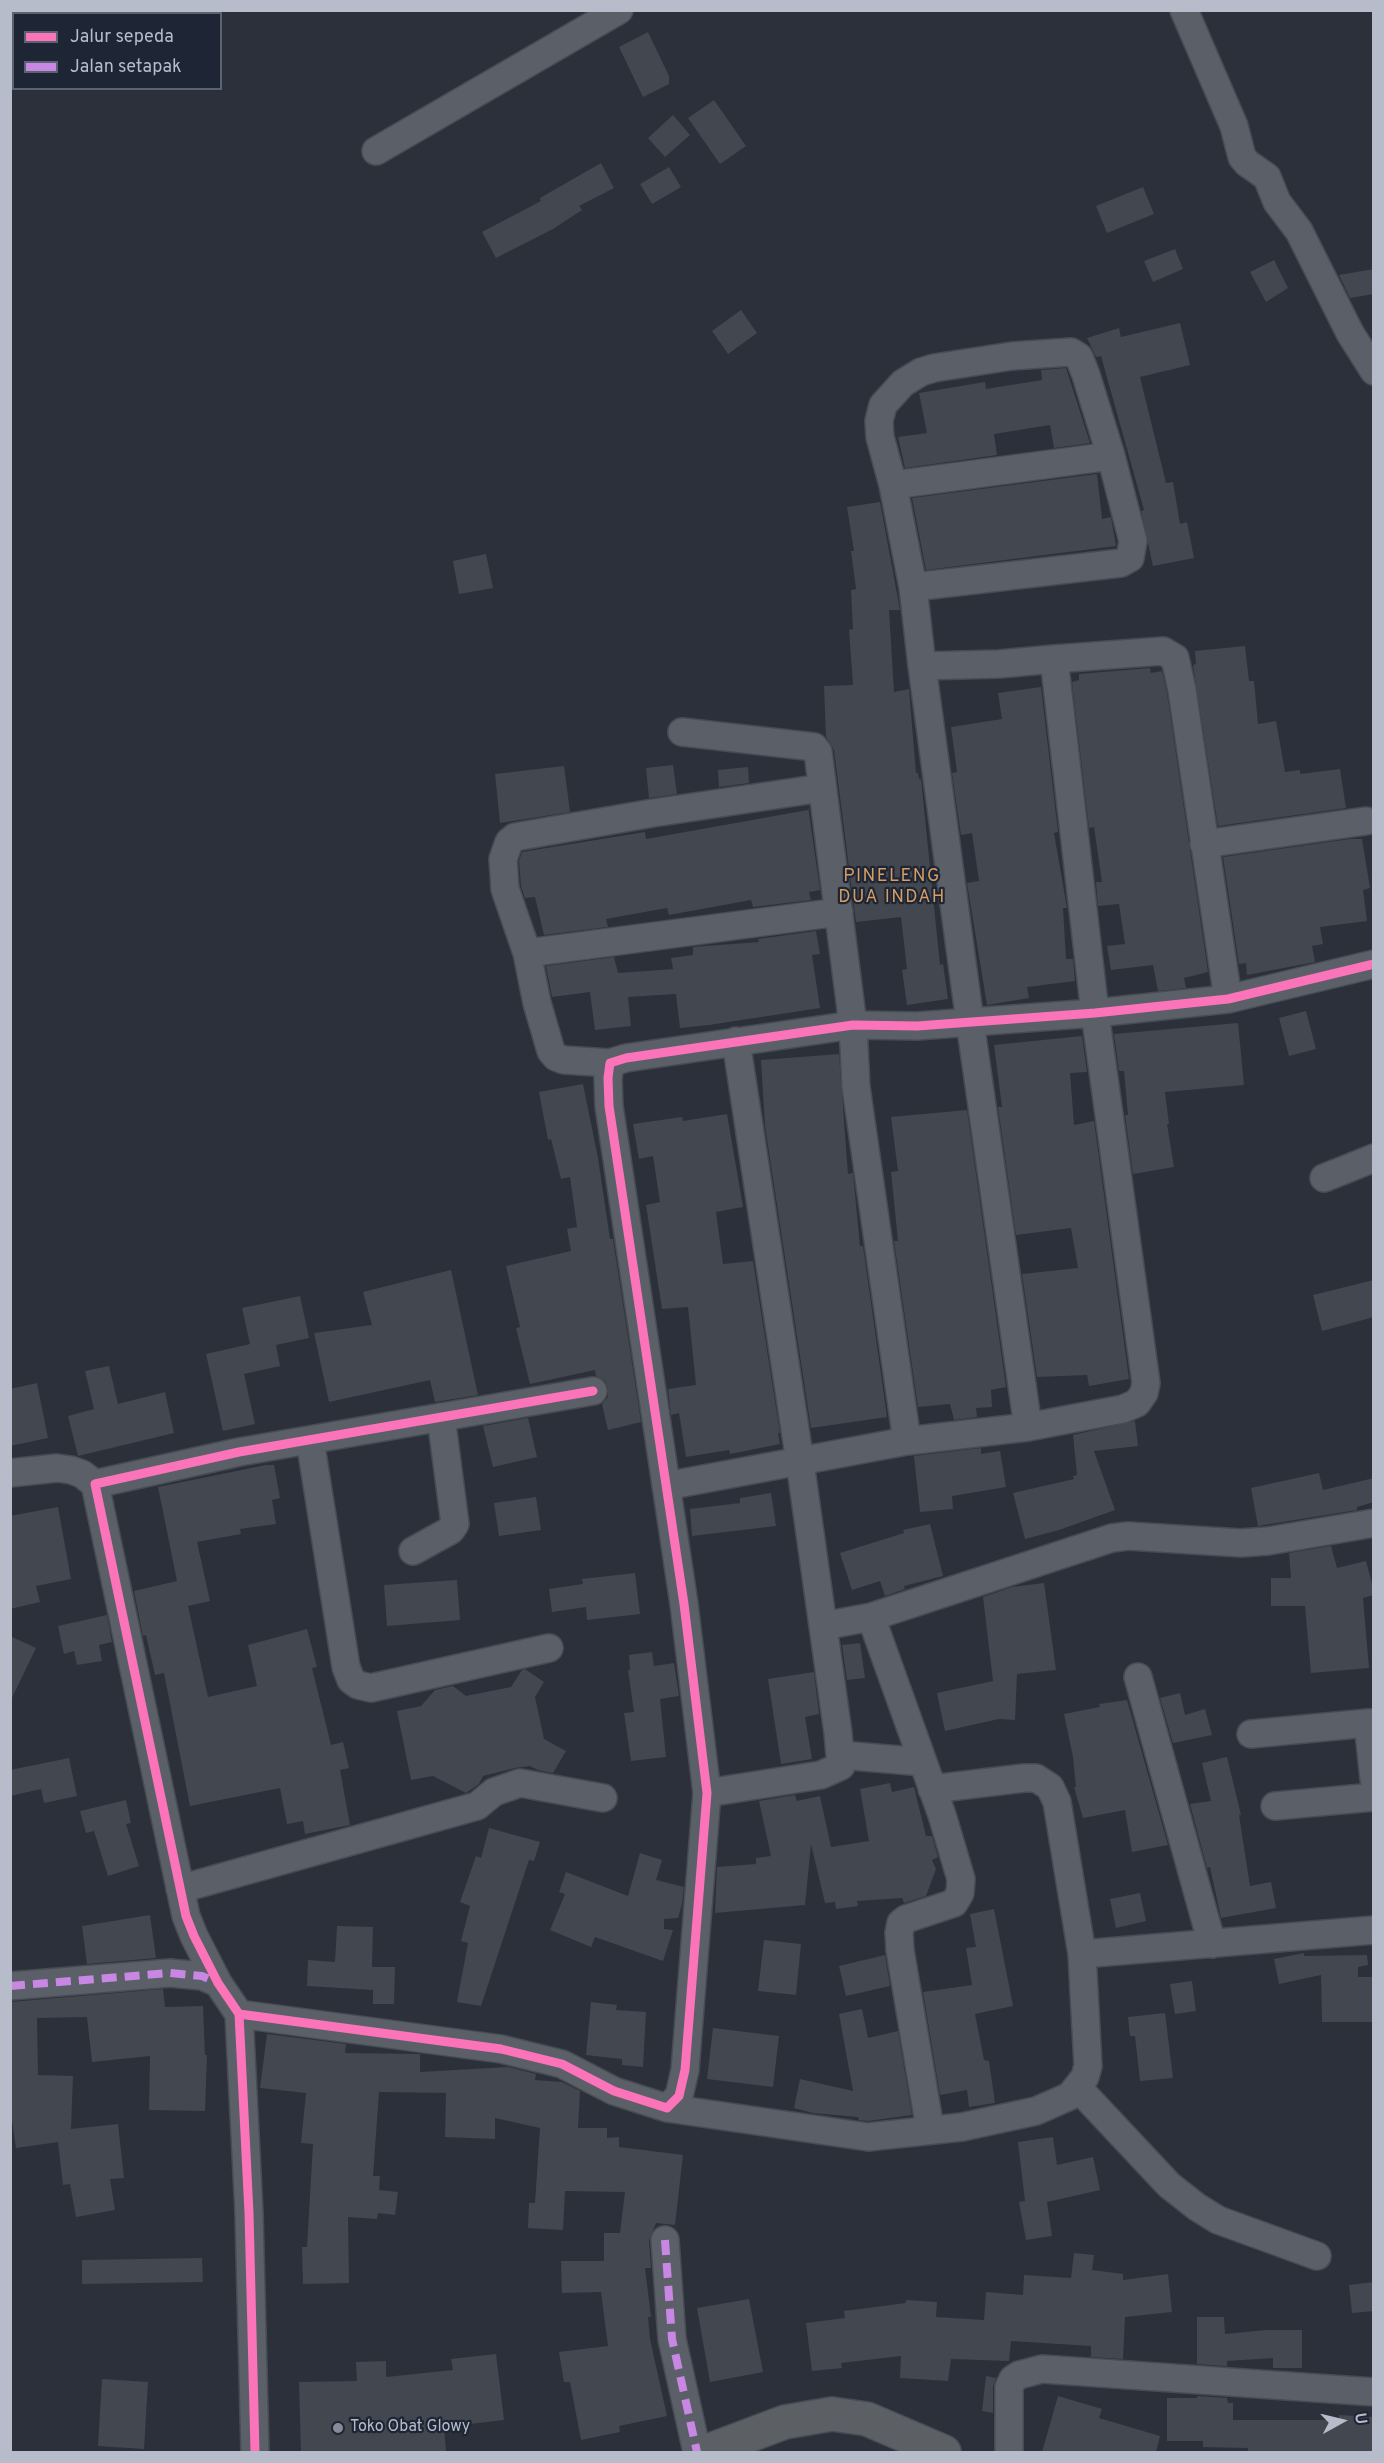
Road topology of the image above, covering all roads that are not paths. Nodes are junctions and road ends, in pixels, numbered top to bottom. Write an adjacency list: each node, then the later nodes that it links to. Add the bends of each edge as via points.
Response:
1 (619, 10): 3 (street)
2 (1184, 10): 4 (street, via 1234,126 1242,157 1267,177 1277,202 1299,231 1350,333)
3 (376, 151)
4 (1374, 371)
5 (1111, 456): 6 (street); 6 (street, via 1079,357 1071,352 1012,356 921,372 890,394 879,421); 7 (street, via 1133,541 1130,558 1121,563)
6 (893, 484): 7 (street)
7 (913, 587): 9 (street)
8 (1054, 659): 9 (street); 13 (street, via 1163,651 1174,658); 18 (street)
9 (922, 666): 19 (street)
10 (682, 732): 11 (street, via 814,747 820,760)
11 (822, 788): 14 (street); 15 (street, via 515,837 506,849 503,870 511,909)
12 (1366, 821): 13 (street)
13 (1204, 843): 17 (street)
14 (839, 912): 15 (street); 20 (street)
15 (527, 953): 22 (street, via 551,1051 564,1060)
16 (1374, 964): 17 (street)
17 (1228, 999): 18 (street)
18 (1095, 1013): 19 (street); 27 (street, via 1146,1383 1137,1403 1127,1408)
19 (969, 1022): 20 (street); 27 (street)
20 (853, 1025): 21 (street); 29 (street, via 856,1087)
21 (736, 1041): 22 (street); 30 (street)
22 (610, 1063): 33 (street, via 609,1106)
23 (1374, 1158): 24 (street)
24 (1324, 1178)
25 (593, 1391): 26 (street)
26 (441, 1416): 28 (street); 35 (street, via 455,1524)
27 (1028, 1427): 29 (street)
28 (310, 1440): 32 (street); 38 (street, via 351,1680 371,1688)
29 (907, 1442): 30 (street)
30 (800, 1462): 33 (street); 37 (street)
31 (10, 1473): 32 (street, via 57,1468 82,1474)
32 (95, 1484): 50 (street)
33 (666, 1486): 46 (street)
34 (1374, 1524): 36 (street, via 1268,1542 1112,1538)
35 (413, 1551)
36 (871, 1617): 37 (street); 43 (street)
37 (823, 1626): 42 (street)
38 (549, 1648)
39 (1138, 1677): 52 (street)
40 (1371, 1723): 41 (street); 44 (street)
41 (1251, 1734)
42 (841, 1755): 43 (street); 46 (street, via 841,1766 821,1775)
43 (923, 1762): 45 (street)
44 (1374, 1779)
45 (932, 1789): 53 (street, via 1024,1778 1036,1778 1050,1787 1057,1802); 59 (street, via 959,1872 960,1893 949,1906 906,1919 899,1933)
46 (707, 1793): 58 (street, via 685,2070 679,2096)
47 (1374, 1797): 49 (street)
48 (603, 1798): 50 (street, via 520,1783 494,1792 477,1806)
49 (1275, 1806)
50 (180, 1889): 54 (street, via 194,1936)
51 (1374, 1930): 52 (street)
52 (1212, 1944): 53 (street)
53 (1082, 1954): 57 (street, via 1088,2066)
54 (218, 1983): 55 (street, via 202,1976 170,1973); 56 (street)
55 (10, 1986)
56 (239, 2014): 58 (street, via 501,2049 562,2064 614,2091); 63 (street)
57 (1078, 2088): 59 (street, via 1058,2103 1036,2111 962,2127); 61 (street, via 1169,2185 1197,2207 1218,2220)
58 (667, 2108): 59 (street, via 868,2137)
59 (930, 2129)
60 (665, 2240): 64 (street, via 672,2339)
61 (1317, 2256)
62 (1374, 2392): 67 (street, via 1041,2368 1019,2375 1009,2387)
63 (255, 2452)
64 (697, 2452)
65 (705, 2452): 66 (highway, via 785,2422 832,2414 867,2420)
66 (944, 2452)
67 (1009, 2452)

